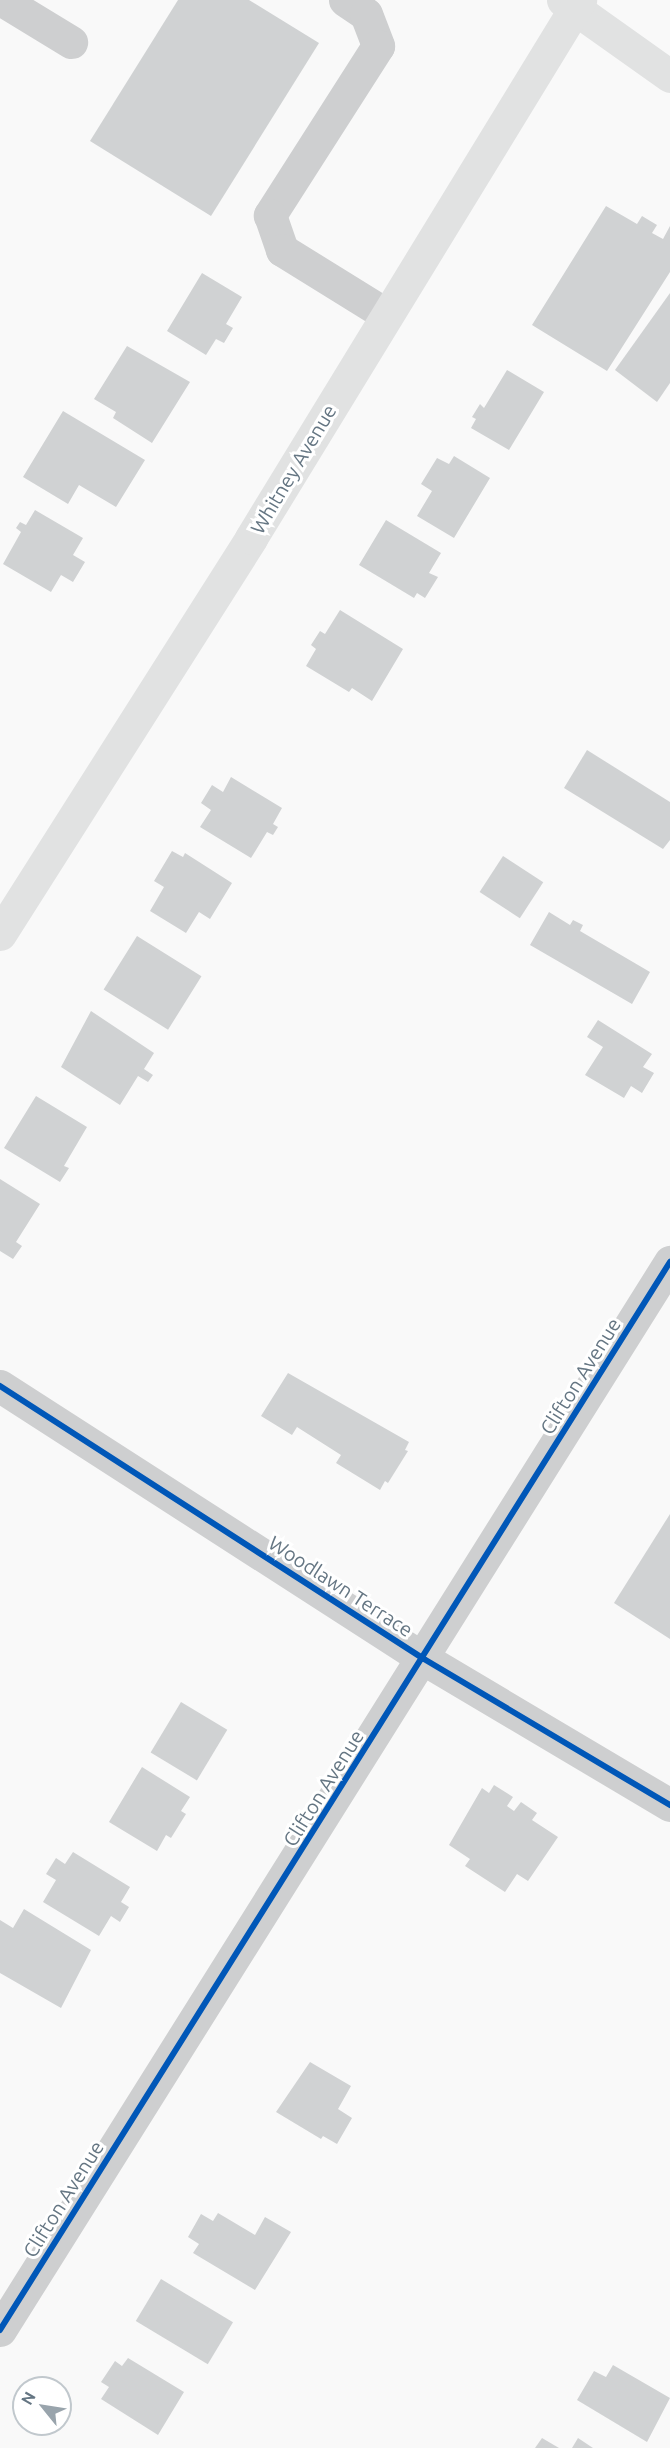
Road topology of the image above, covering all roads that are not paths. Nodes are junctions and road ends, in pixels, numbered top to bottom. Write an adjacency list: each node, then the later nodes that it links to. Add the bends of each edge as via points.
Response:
1 (2, 0): 4 (street)
2 (345, 0): 6 (street, via 366,14 378,46 270,215 282,250)
3 (573, 3): 5 (main road); 6 (main road, Whitney Avenue)
4 (70, 42)
5 (670, 76)
6 (387, 315): 7 (main road, Whitney Avenue)
7 (0, 934)
8 (670, 1262): 10 (street, Clifton Avenue)
9 (0, 1386): 10 (street, Woodlawn Terrace)
10 (424, 1659): 11 (street, Woodlawn Terrace); 12 (street, Clifton Avenue)
11 (670, 1805)
12 (0, 2330)

